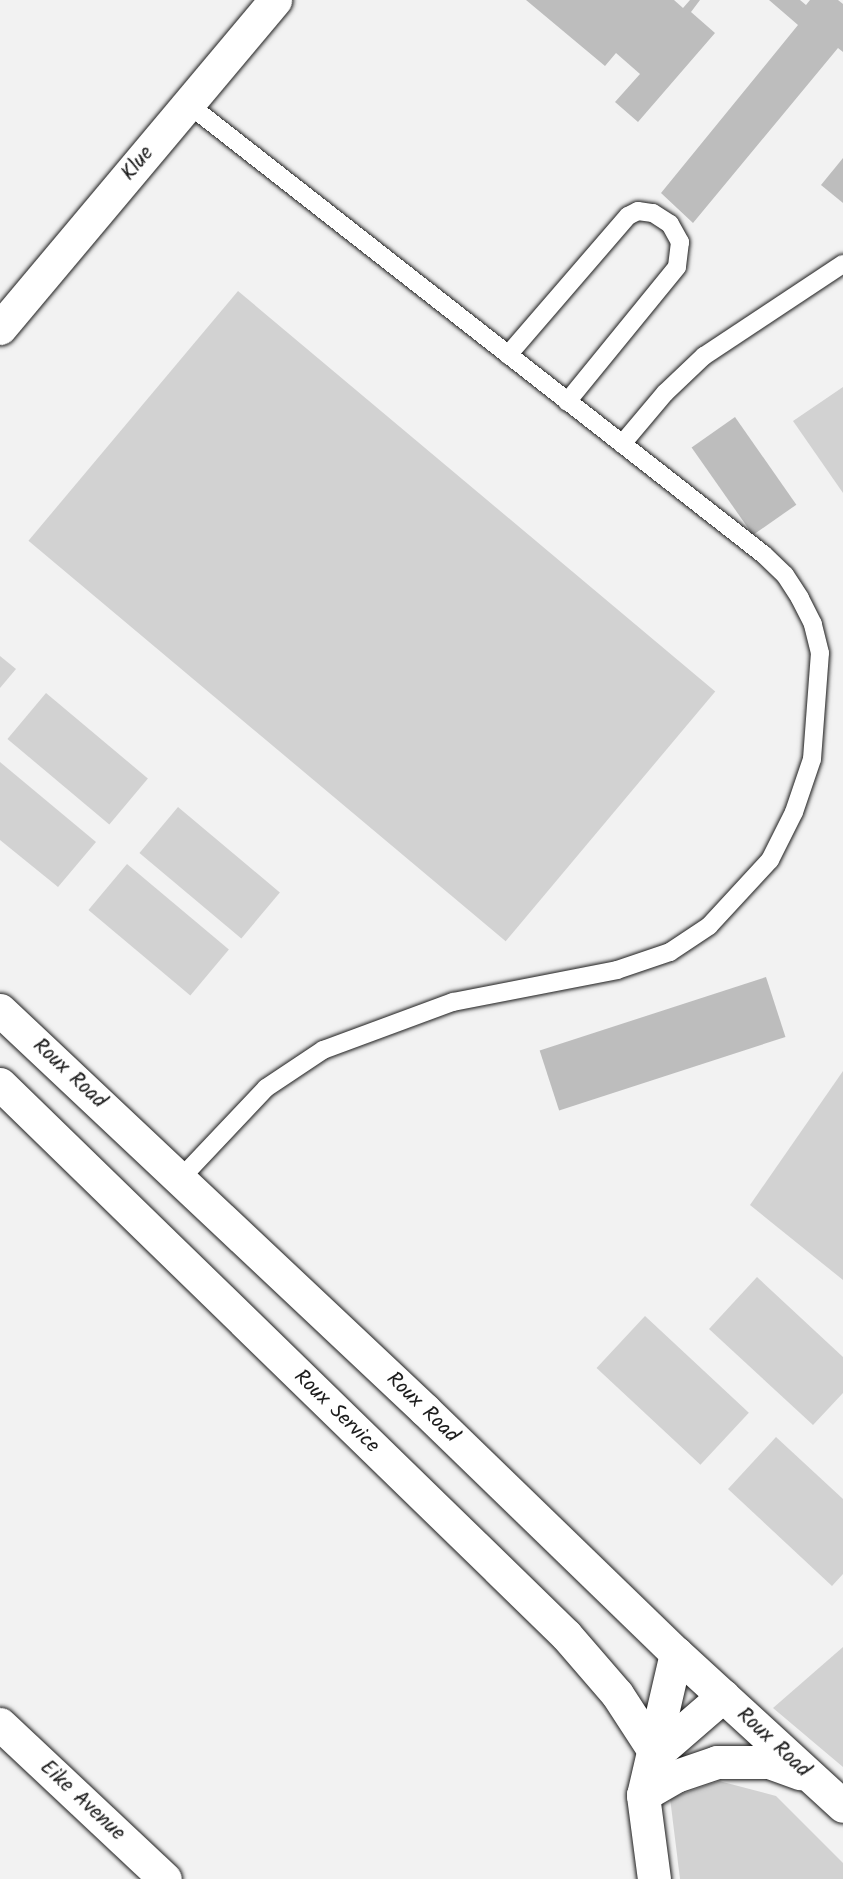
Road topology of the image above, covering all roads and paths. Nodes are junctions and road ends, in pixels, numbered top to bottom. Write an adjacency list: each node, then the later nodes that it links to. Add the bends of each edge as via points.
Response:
1 (275, 0): 2 (street, Klue)
2 (188, 104): 4 (street, Klue); 5 (lane)
3 (843, 264): 7 (lane, via 704,356 665,393)
4 (0, 328)
5 (508, 355): 6 (lane); 6 (lane, via 628,216 638,211 653,213 670,224 680,242 676,267)
6 (567, 402): 7 (lane)
7 (622, 444): 10 (lane, via 763,554 785,575 813,624 820,653 812,759 794,812 770,860 709,926 670,952 617,970 453,1002 323,1050 266,1088)
8 (0, 1010): 10 (street, Roux Road)
9 (0, 1084): 14 (street, Roux Service, via 566,1635 617,1694)
10 (180, 1178): 11 (street, Roux Road)
11 (676, 1653): 12 (street, Roux Road); 14 (street)
12 (723, 1696): 14 (street); 15 (street, Roux Road)
13 (0, 1724): 18 (street, Eike Avenue)
14 (656, 1754): 16 (street)
15 (808, 1776): 16 (street, via 769,1762 717,1762 676,1776); 17 (street, Roux Road)
16 (643, 1795): 19 (street)
17 (843, 1806)
18 (165, 1879)
19 (654, 1879)

